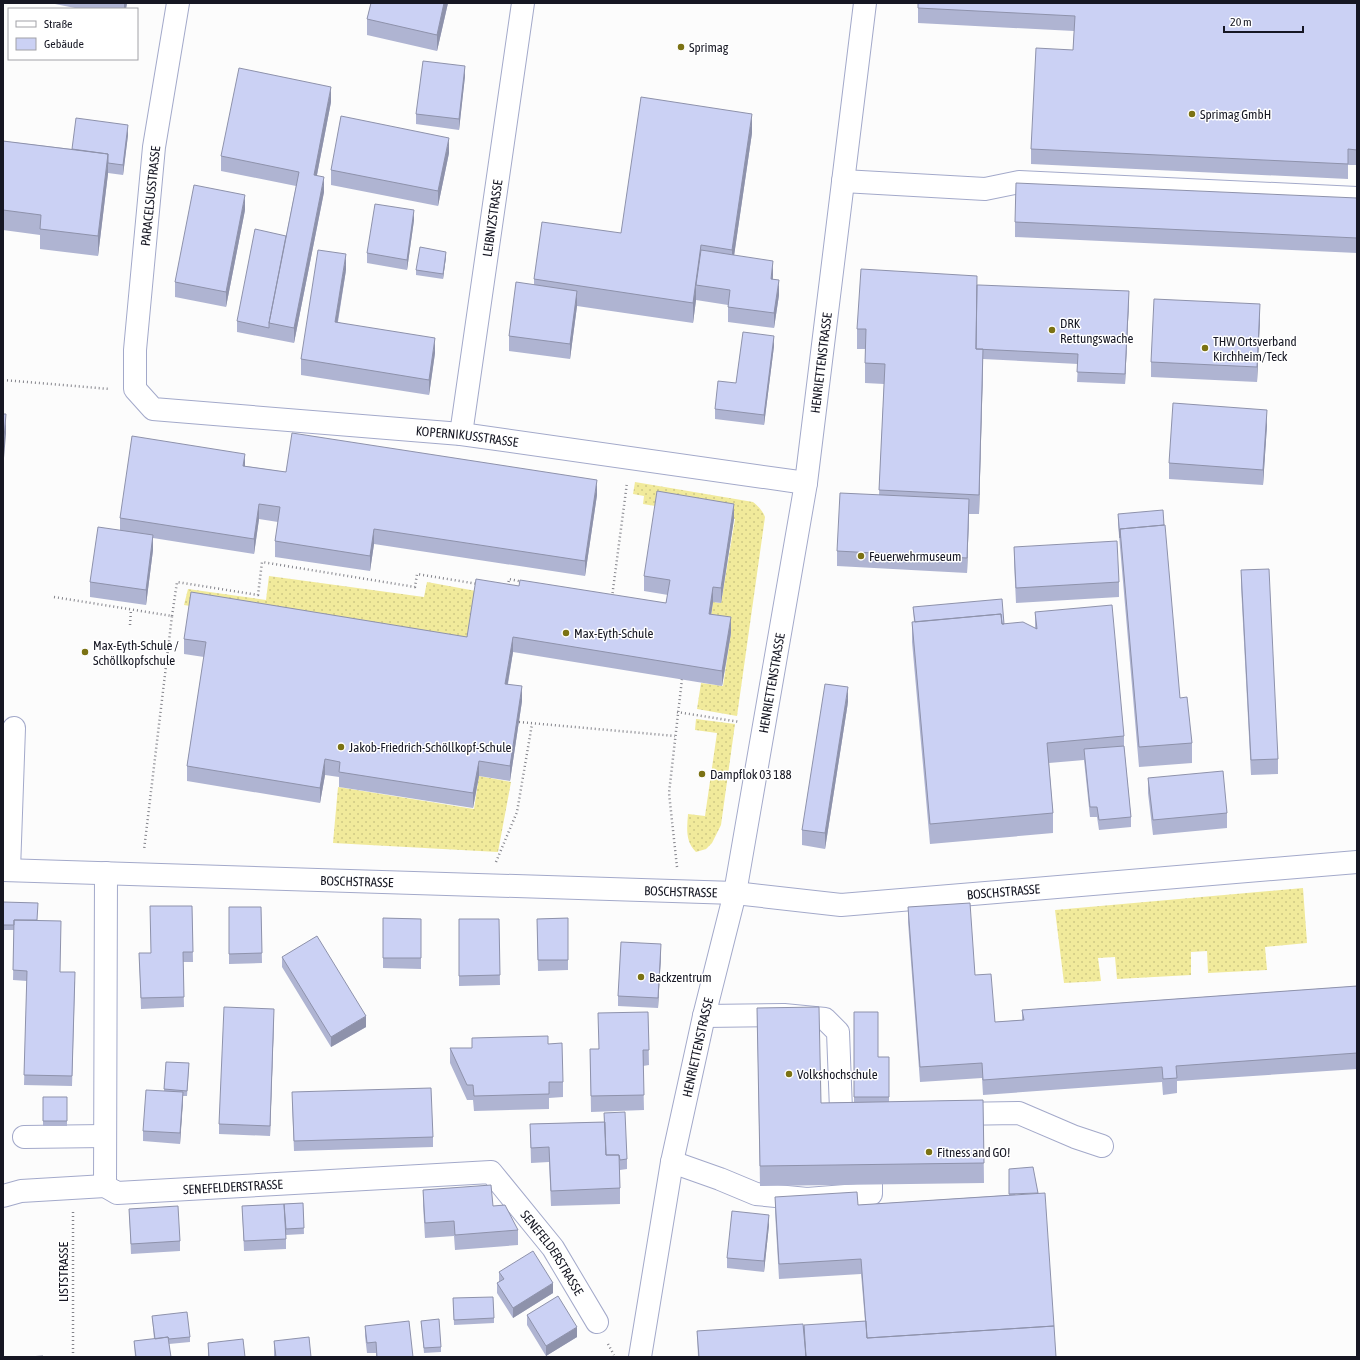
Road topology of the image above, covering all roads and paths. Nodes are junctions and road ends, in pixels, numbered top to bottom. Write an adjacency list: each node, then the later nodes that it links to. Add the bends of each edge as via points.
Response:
1 (178, 3): 7 (street, PARACELSUSSTRASSE, via 154,147 135,350)
2 (523, 3): 8 (street, LEIBNIZSTRASSE)
3 (865, 3): 4 (street, HENRIETTENSTRASSE)
4 (843, 181): 5 (street, via 985,189 1019,182); 10 (street, HENRIETTENSTRASSE)
5 (1357, 198)
6 (3, 380): 7 (path)
7 (135, 390): 8 (street, KOPERNIKUSSTRASSE, via 153,409)
8 (461, 434): 9 (street, KOPERNIKUSSTRASSE)
9 (630, 458): 10 (street, KOPERNIKUSSTRASSE); 16 (path)
10 (806, 483): 25 (street, HENRIETTENSTRASSE)
11 (524, 582): 13 (path, via 509,579)
12 (485, 585): 19 (path, via 417,574 416,587 262,562 258,595 177,582)
13 (508, 589)
14 (604, 596): 16 (path)
15 (54, 597): 18 (path)
16 (612, 597): 17 (path)
17 (619, 598)
18 (132, 610): 19 (path); 20 (path)
19 (172, 616): 31 (path)
20 (130, 624)
21 (682, 679): 22 (path)
22 (678, 712): 25 (path); 27 (path)
23 (519, 722): 24 (path)
24 (532, 724): 27 (path); 32 (path, via 517,812)
25 (764, 726): 34 (street, HENRIETTENSTRASSE)
26 (14, 728): 29 (street)
27 (675, 736): 33 (path, via 669,793)
28 (1357, 862): 34 (street, BOSCHSTRASSE, via 841,905)
29 (6, 870): 30 (street, BOSCHSTRASSE)
30 (106, 873): 31 (street, BOSCHSTRASSE); 38 (street)
31 (141, 874): 32 (street, BOSCHSTRASSE)
32 (486, 885): 33 (street, BOSCHSTRASSE)
33 (680, 891): 34 (street, BOSCHSTRASSE)
34 (735, 893): 35 (street, HENRIETTENSTRASSE)
35 (704, 1016): 37 (street, via 784,1015 825,1018 838,1032 841,1110 848,1116); 41 (street, HENRIETTENSTRASSE)
36 (934, 1114): 40 (street, via 1019,1113)
37 (875, 1118)
38 (105, 1136): 39 (street); 43 (street)
39 (24, 1137)
40 (1102, 1146)
41 (672, 1162): 42 (street, via 756,1194 807,1199 871,1194); 48 (street, HENRIETTENSTRASSE)
42 (870, 1185)
43 (105, 1186): 44 (street); 46 (street, SENEFELDERSTRASSE, via 117,1193 491,1172 553,1248)
44 (73, 1188): 45 (street, via 21,1191); 47 (path, LISTSTRASSE)
45 (3, 1196)
46 (597, 1322)
47 (74, 1357)
48 (640, 1357)

